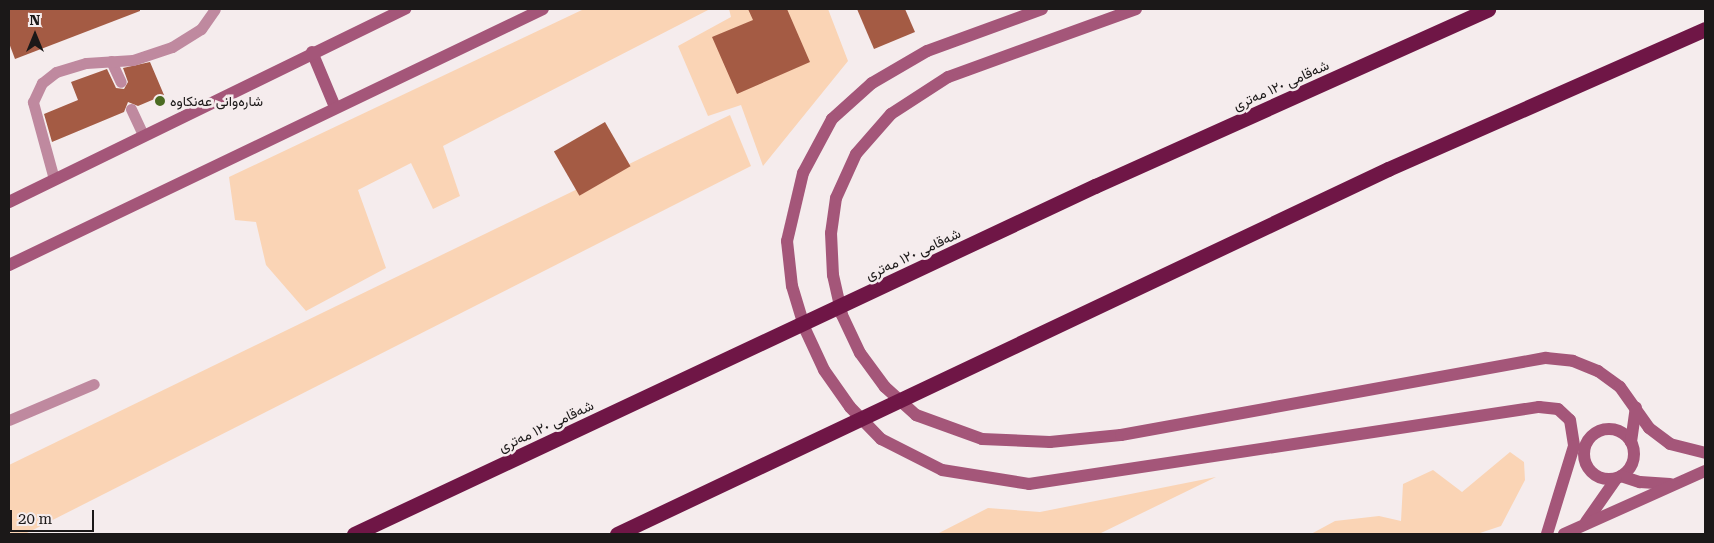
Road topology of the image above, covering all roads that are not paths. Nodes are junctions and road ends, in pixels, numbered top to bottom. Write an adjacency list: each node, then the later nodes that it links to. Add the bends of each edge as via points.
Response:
1 (215, 9): 9 (lane, via 201,29 172,47 133,60)
2 (405, 9): 8 (street)
3 (543, 9): 11 (street)
4 (1042, 9): 20 (street, via 927,51 872,83 832,119 803,173 787,241 792,286 812,345 850,407 881,439 942,470 1029,484 1539,407 1558,409 1566,414)
5 (1136, 9): 18 (street, via 948,77 891,114 856,154 836,198 831,233 833,275 842,316 857,346 885,387 916,415 982,438 1050,442 1121,435 1546,358 1573,361 1598,371 1620,387)
6 (1488, 9): 28 (highway, شەقامی ١٢٠ مەتری, via 1104,182)
7 (1705, 29): 29 (highway, via 1388,169)
8 (312, 52): 11 (street); 13 (street)
9 (112, 61): 10 (lane); 14 (lane, via 56,72 42,83 33,102)
10 (120, 82)
11 (335, 107): 16 (street)
12 (132, 108): 13 (lane)
13 (143, 135): 14 (street)
14 (54, 179): 15 (street)
15 (9, 202)
16 (9, 265)
17 (94, 384): 19 (lane)
18 (1636, 407): 21 (street); 23 (street, via 1649,428 1670,444)
19 (9, 420)
20 (1575, 433): 22 (street); 30 (street)
21 (1631, 442): 22 (street, via 1616,430 1608,429 1598,432); 25 (street, via 1633,461)
22 (1586, 444): 25 (street, via 1584,453 1590,471 1606,479)
23 (1705, 453)
24 (1705, 471): 26 (street)
25 (1619, 477): 26 (street, via 1640,482); 27 (street)
26 (1679, 483): 27 (street)
27 (1584, 524): 31 (street)
28 (354, 534)
29 (617, 534)
30 (1547, 534)
31 (1564, 534)

